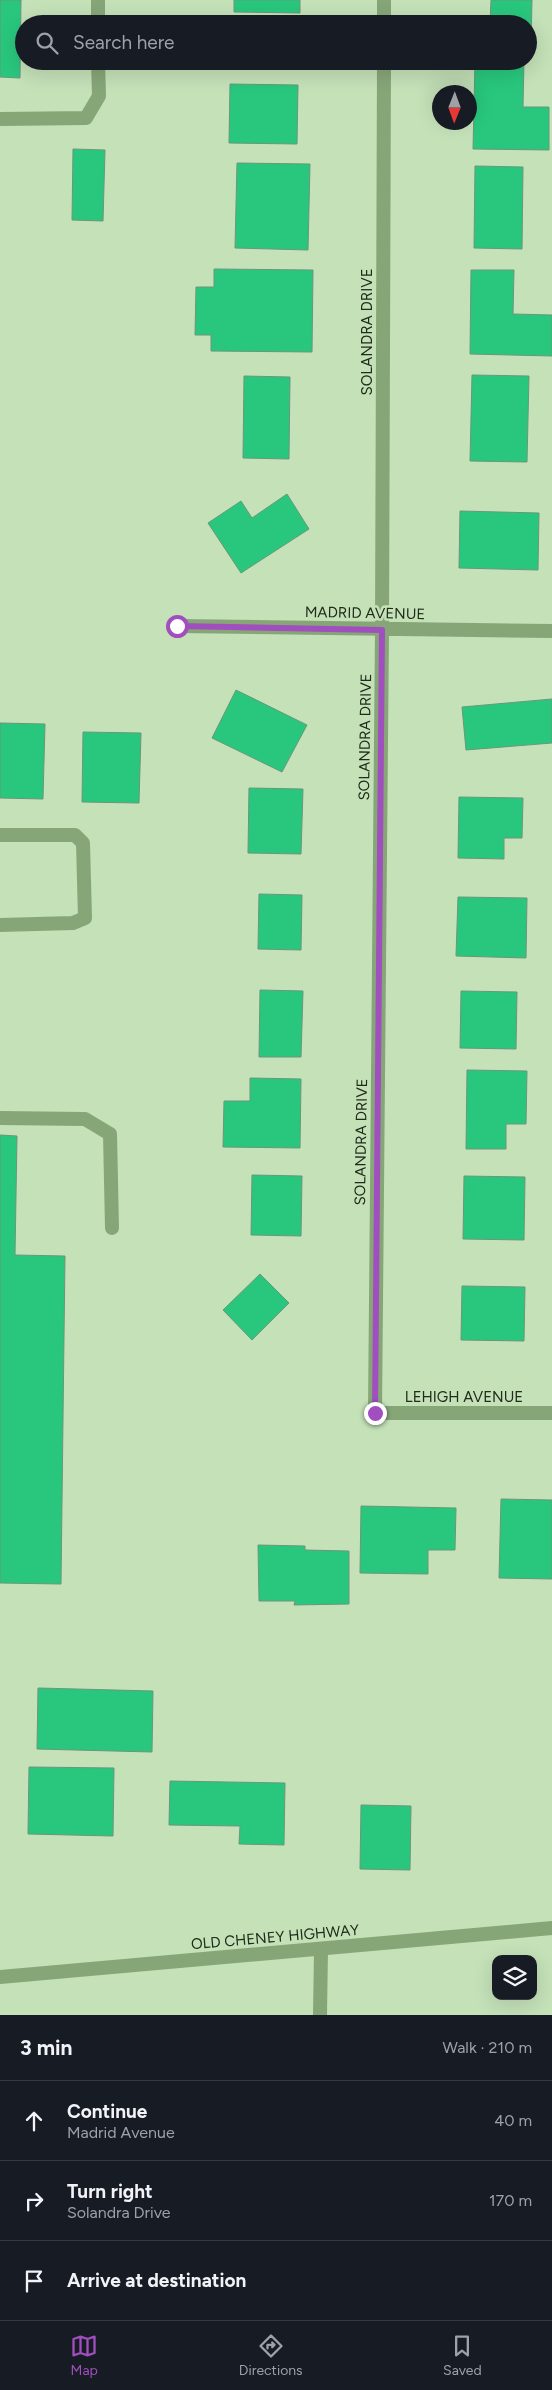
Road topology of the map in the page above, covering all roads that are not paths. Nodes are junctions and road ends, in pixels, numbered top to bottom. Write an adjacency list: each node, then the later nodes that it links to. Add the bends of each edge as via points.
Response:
1 (98, 0): 3 (street)
2 (384, 0): 4 (street)
3 (98, 15)
4 (384, 15)
5 (98, 70): 7 (street, via 99,96 86,118)
6 (384, 70): 9 (street, SOLANDRA DRIVE)
7 (0, 119)
8 (177, 626): 9 (street, MADRID AVENUE)
9 (382, 630): 10 (street, MADRID AVENUE); 15 (street, SOLANDRA DRIVE)
10 (552, 631)
11 (0, 835): 12 (street, via 75,835 83,844 85,918 73,924)
12 (0, 925)
13 (0, 1118): 14 (street, via 85,1120 110,1134)
14 (112, 1228)
15 (375, 1413): 16 (street, LEHIGH AVENUE)
16 (552, 1413)
17 (552, 1928): 18 (street, OLD CHENEY HIGHWAY)
18 (321, 1950): 19 (street, OLD CHENEY HIGHWAY); 20 (street)
19 (0, 1977)
20 (320, 2015)

